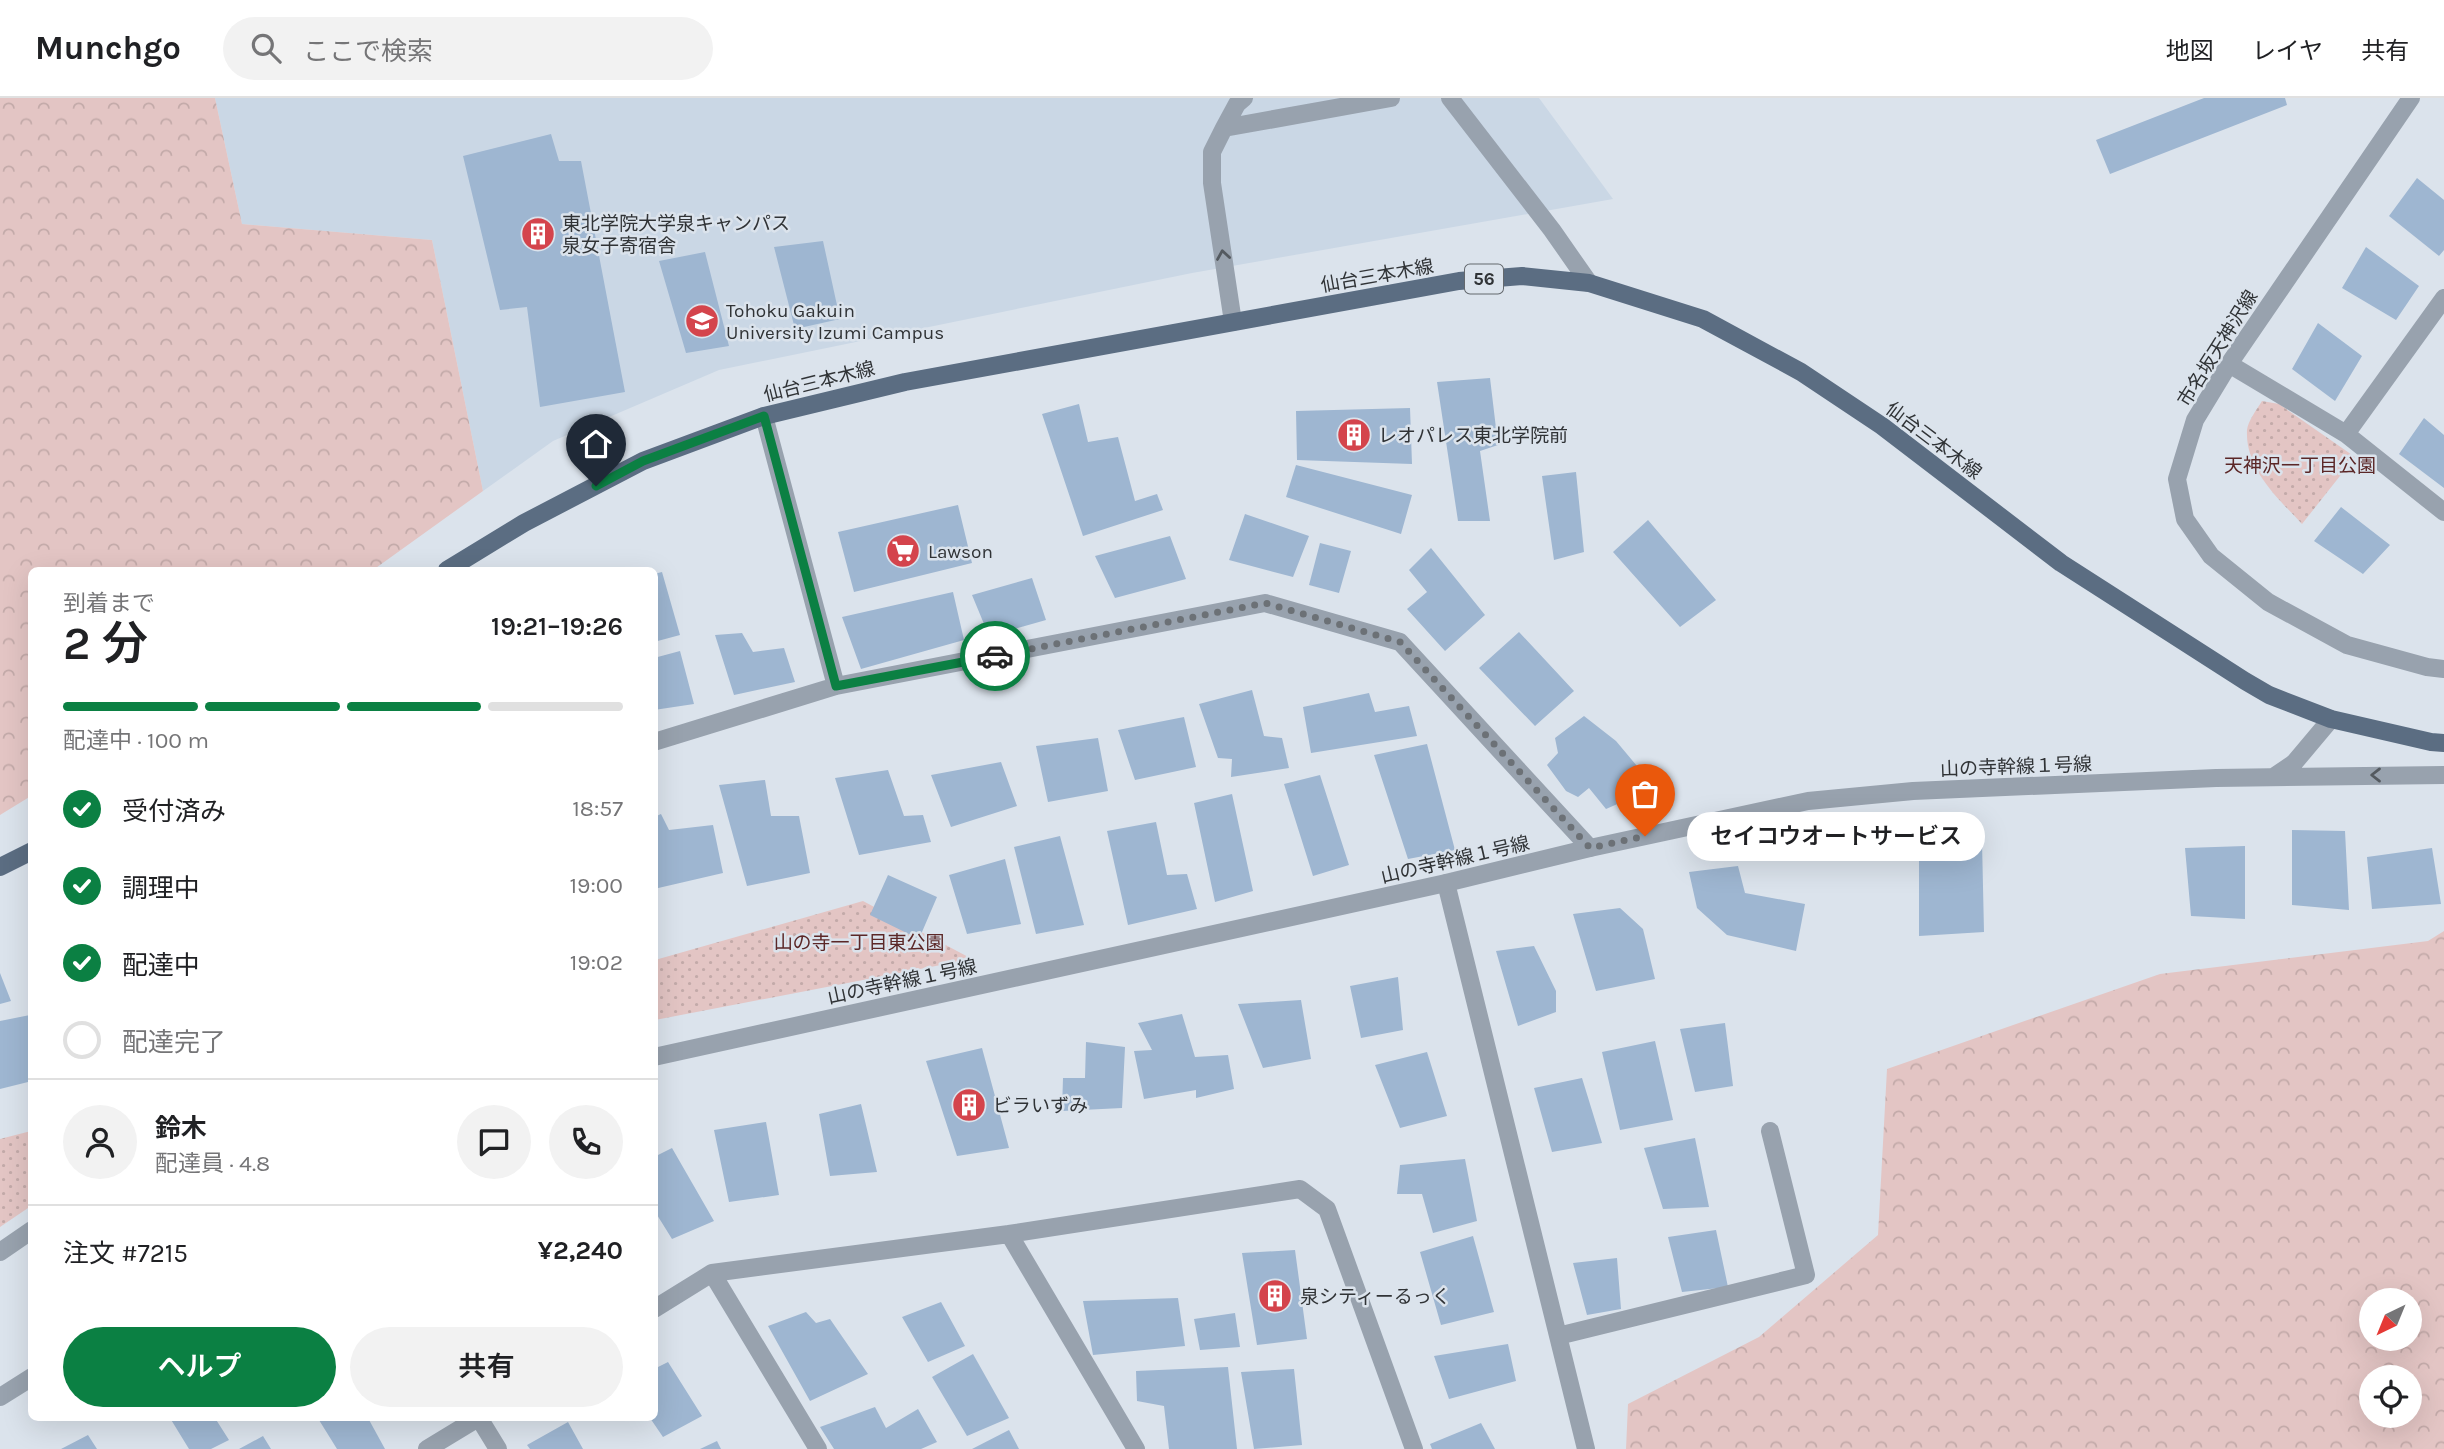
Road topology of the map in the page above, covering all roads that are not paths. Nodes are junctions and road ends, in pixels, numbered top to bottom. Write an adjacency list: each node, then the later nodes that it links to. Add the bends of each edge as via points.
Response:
1 (1244, 98): 5 (street)
2 (1391, 98): 5 (street)
3 (1450, 98): 6 (street)
4 (2411, 98): 9 (street, 市名坂天神沢線)
5 (1224, 128): 8 (street, one-way to 5, via 1212,183 1212,152)
6 (1589, 282): 8 (main road, 仙台三本木線 / 56, via 1522,276 1458,281); 16 (main road, 仙台三本木線 / 56, via 1703,319 1801,372 1882,426 2061,563 2185,645 2269,695)
7 (2444, 298): 11 (street)
8 (1233, 322): 10 (main road, 仙台三本木線 / 56, via 905,382)
9 (2229, 364): 11 (street); 14 (street, 市名坂天神沢線, via 2195,420 2177,480 2185,519 2211,556 2268,601 2347,645)
10 (764, 416): 13 (main road, 仙台三本木線 / 56, via 643,461 524,523); 15 (street)
11 (2346, 434): 12 (street)
12 (2444, 512)
13 (452, 567)
14 (2444, 669)
15 (836, 686): 17 (street); 21 (street, via 1265,603 1400,642)
16 (2331, 719): 18 (main road, 仙台三本木線 / 56); 20 (street, via 2294,763)
17 (658, 741)
18 (2444, 743)
19 (2444, 775): 20 (street, 山の寺幹線１号線, one-way to 20)
20 (2275, 776): 21 (street, 山の寺幹線１号線, via 1913,791 1808,801)
21 (1590, 848): 24 (street, 山の寺幹線１号線)
22 (28, 853): 23 (main road)
23 (0, 867)
24 (1446, 883): 25 (street, 山の寺幹線１号線); 32 (street)
25 (658, 1056)
26 (1770, 1131): 32 (street, via 1806,1275)
27 (28, 1233): 29 (street)
28 (1009, 1234): 30 (street); 40 (street); 41 (street, via 1300,1189 1327,1209)
29 (0, 1252)
30 (712, 1273): 31 (street); 39 (street)
31 (658, 1307)
32 (1558, 1336): 42 (street)
33 (28, 1379): 34 (street)
34 (0, 1396)
35 (474, 1421): 37 (street)
36 (481, 1421): 38 (street)
37 (427, 1449)
38 (498, 1449)
39 (818, 1449)
40 (1136, 1449)
41 (1414, 1449)
42 (1586, 1449)

